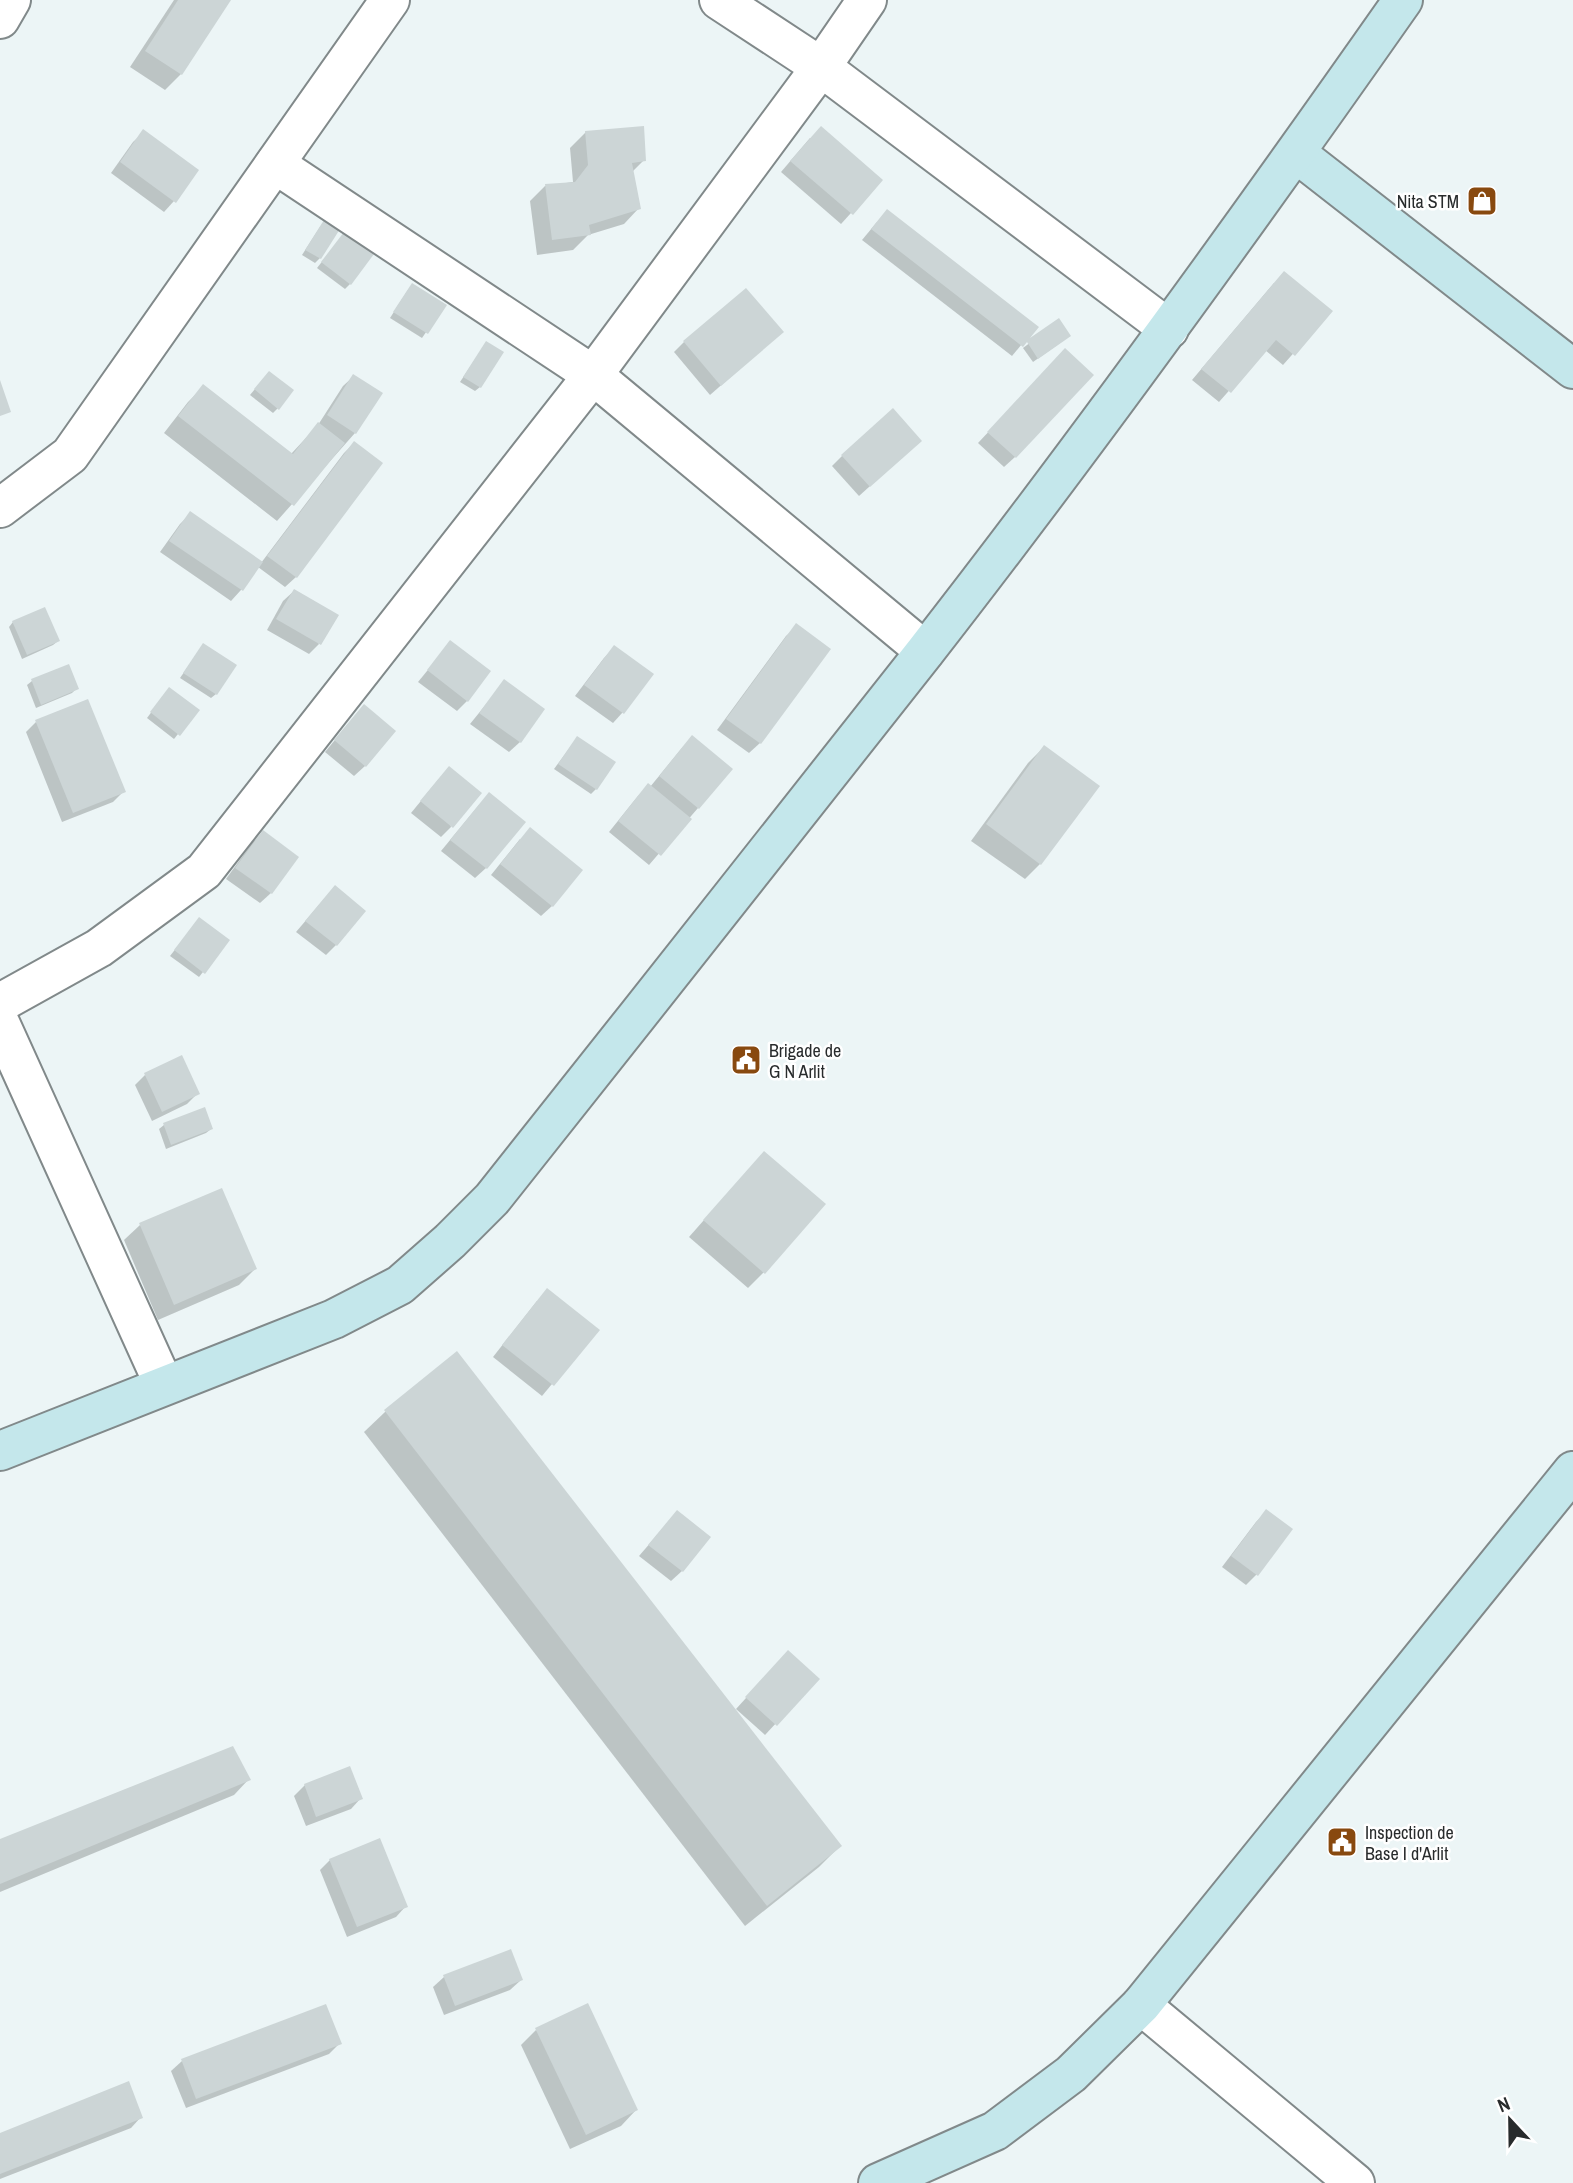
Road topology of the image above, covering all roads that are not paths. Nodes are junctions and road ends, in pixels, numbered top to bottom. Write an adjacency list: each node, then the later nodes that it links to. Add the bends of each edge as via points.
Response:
1 (11, 0): 6 (street)
2 (390, 0): 9 (street)
3 (719, 0): 7 (street)
4 (867, 0): 7 (street)
5 (1403, 0): 8 (street)
6 (0, 19)
7 (821, 67): 10 (street); 12 (street)
8 (1296, 153): 10 (street); 11 (street)
9 (275, 164): 12 (street); 13 (street, via 69,455)
10 (1169, 329): 14 (street)
11 (1573, 369)
12 (593, 375): 14 (street); 15 (street, via 204,871 99,948)
13 (0, 508)
14 (925, 652): 17 (street, via 492,1199 450,1241 400,1285 334,1319)
15 (0, 1003)
16 (0, 1023): 17 (street)
17 (164, 1385): 18 (street)
18 (0, 1451)
19 (1573, 1471): 20 (street)
20 (1141, 2005): 21 (street, via 1071,2074 995,2131); 22 (street)
21 (878, 2183)
22 (1355, 2183)

